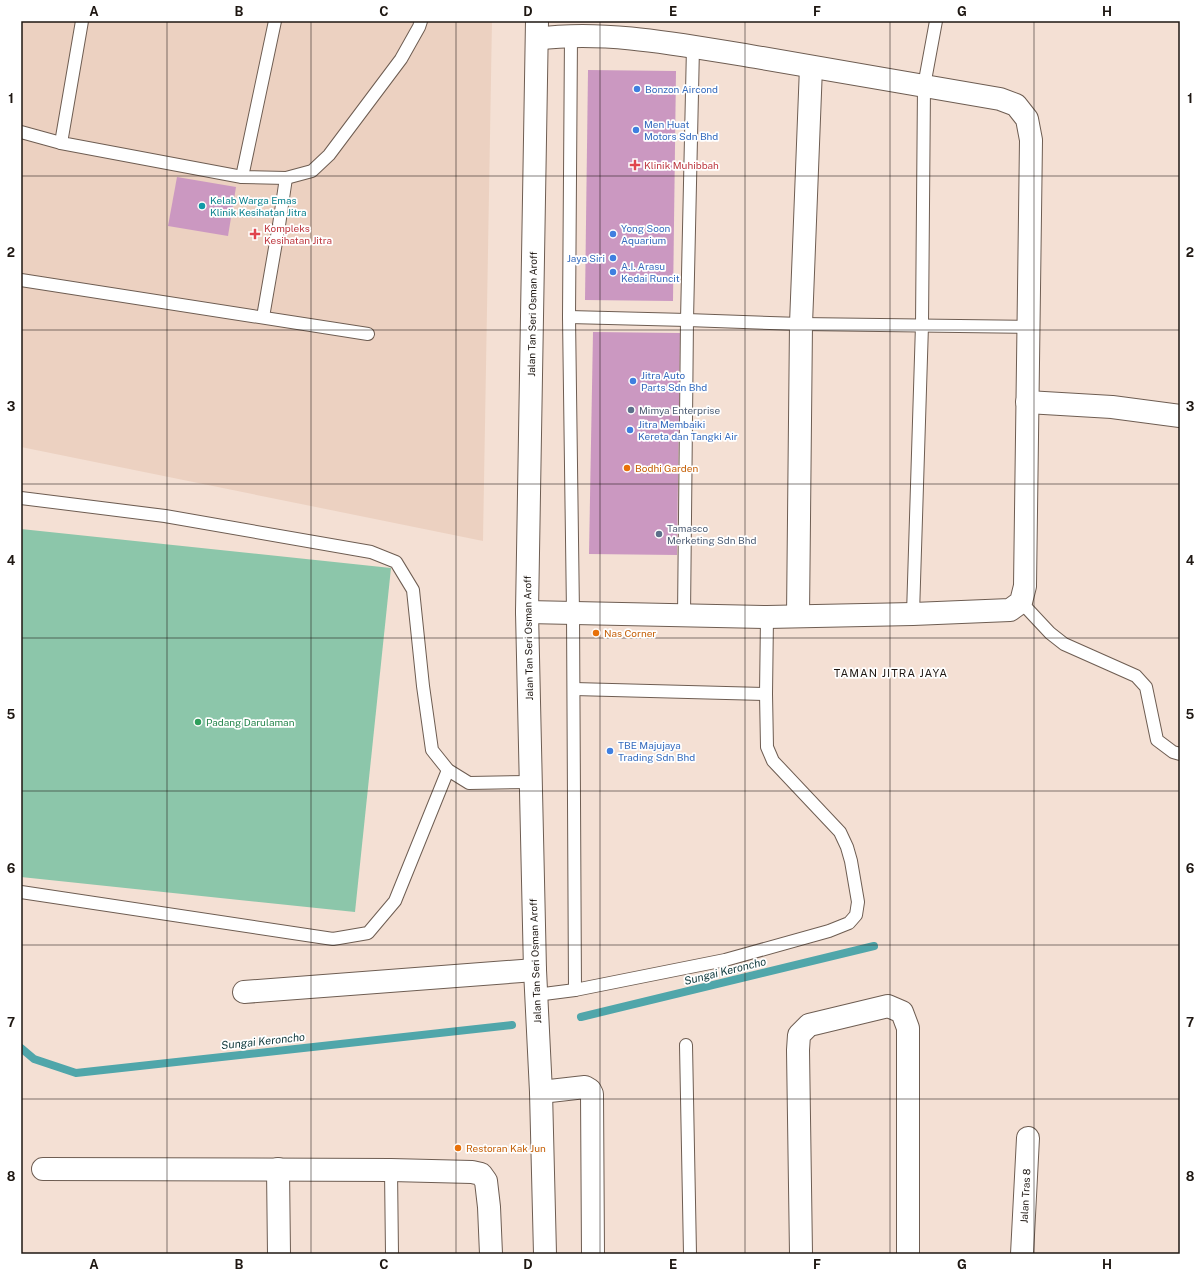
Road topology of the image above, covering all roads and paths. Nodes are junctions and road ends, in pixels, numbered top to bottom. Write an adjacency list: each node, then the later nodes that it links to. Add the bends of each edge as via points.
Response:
1 (82, 21): 11 (lane)
2 (275, 21): 12 (lane)
3 (421, 21): 13 (lane, via 401,58 329,155 312,171)
4 (936, 21): 9 (lane)
5 (537, 30): 6 (street, via 558,36); 26 (street, Jalan Tan Seri Osman Aroff)
6 (572, 36): 7 (street, via 629,39); 16 (lane)
7 (693, 47): 8 (street); 17 (lane)
8 (811, 67): 9 (street); 18 (street)
9 (924, 86): 19 (lane); 20 (street, via 1000,99 1016,105 1027,119 1031,140)
10 (21, 132): 11 (lane)
11 (61, 143): 12 (lane)
12 (242, 177): 13 (lane)
13 (286, 178): 15 (lane)
14 (21, 280): 15 (lane)
15 (263, 317): 21 (lane)
16 (569, 317): 17 (lane); 27 (lane)
17 (687, 320): 18 (lane); 29 (lane)
18 (801, 324): 19 (lane); 30 (street)
19 (922, 325): 20 (lane); 28 (lane)
20 (1028, 327): 22 (street)
21 (368, 334)
22 (1027, 402): 23 (street, via 1112,407); 25 (street, via 1025,586)
23 (1180, 416)
24 (21, 498): 35 (lane, via 165,516 371,552 396,562 413,590 432,750)
25 (1021, 602): 28 (street, via 1010,610); 34 (lane, via 1064,644 1136,676 1146,686 1157,740)
26 (527, 612): 27 (street); 36 (street, Jalan Tan Seri Osman Aroff)
27 (573, 613): 29 (street); 32 (lane)
28 (913, 614): 30 (street)
29 (684, 616): 31 (street)
30 (798, 616): 31 (street)
31 (767, 617): 33 (lane)
32 (574, 689): 33 (lane); 39 (lane)
33 (766, 694): 39 (lane, via 767,747 773,761 840,832 851,861 858,902 856,915 848,923 829,931 725,960)
34 (1180, 754)
35 (448, 770): 36 (lane, via 469,783); 37 (lane, via 395,901 368,932 332,939)
36 (531, 782): 38 (street, Jalan Tan Seri Osman Aroff)
37 (21, 892)
38 (535, 970): 40 (street); 41 (street, Jalan Tan Seri Osman Aroff)
39 (574, 990): 41 (lane)
40 (244, 992)
41 (536, 995): 43 (street, Jalan Tan Seri Osman Aroff)
42 (686, 1046): 53 (lane)
43 (541, 1092): 51 (street, Jalan Tan Seri Osman Aroff); 52 (street, via 585,1087 592,1094)
44 (1028, 1138): 56 (street, Jalan Tras 8)
45 (278, 1169): 46 (street); 47 (street); 48 (street)
46 (43, 1170)
47 (391, 1170): 49 (lane); 50 (street, via 481,1174 486,1181 490,1207)
48 (279, 1254)
49 (392, 1254)
50 (492, 1254)
51 (545, 1254)
52 (593, 1254)
53 (690, 1254)
54 (802, 1254): 55 (street, via 799,1035 809,1025 888,1006 902,1012 908,1028)
55 (908, 1254)
56 (1022, 1254)

